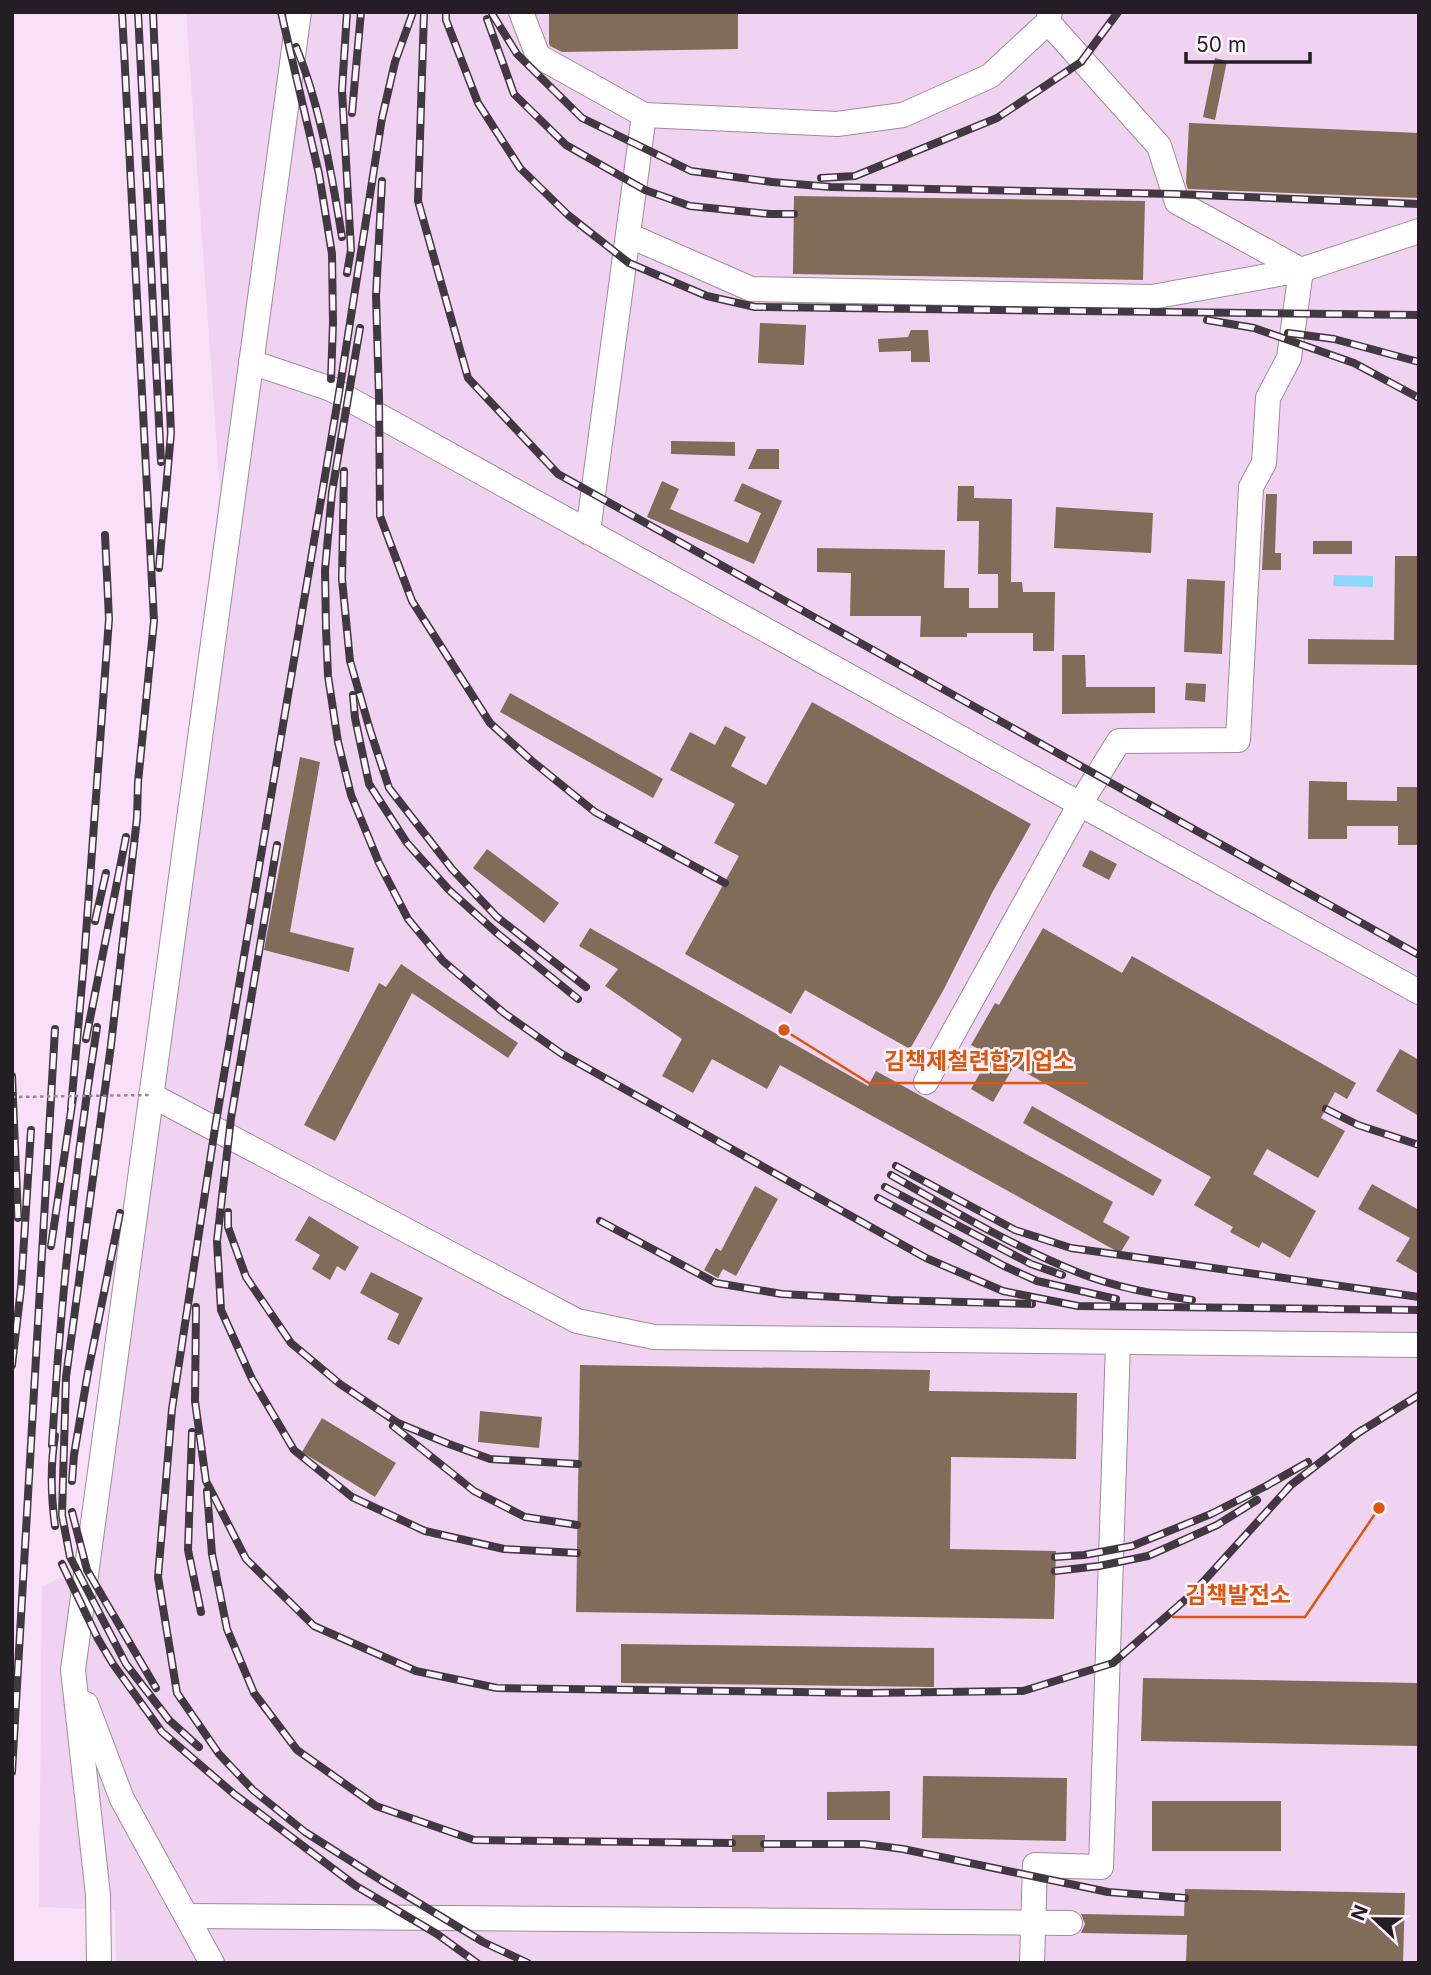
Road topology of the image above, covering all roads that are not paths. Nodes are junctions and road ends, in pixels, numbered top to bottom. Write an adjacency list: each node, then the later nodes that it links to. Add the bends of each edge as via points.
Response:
1 (299, 12): 8 (street)
2 (521, 12): 4 (street, via 538,55)
3 (1049, 17): 4 (street, via 990,76 904,115 837,124); 7 (street, via 1159,146 1177,202)
4 (644, 115): 6 (street)
5 (1419, 231): 7 (street)
6 (628, 235): 7 (street, via 751,289 1152,298); 9 (street)
7 (1301, 270): 10 (street, via 1289,358 1268,398 1264,463 1251,487 1238,740 1119,741)
8 (251, 362): 9 (street, via 331,389); 13 (street)
9 (588, 532): 10 (street)
10 (1080, 804): 11 (street); 12 (street)
11 (1419, 992)
12 (926, 1082)
13 (152, 1095): 14 (street, via 577,1321 654,1337); 16 (street)
14 (1118, 1342): 15 (street); 18 (street, via 1101,1867 1035,1865)
15 (1419, 1345)
16 (73, 1670): 17 (street, via 122,1799); 20 (street, via 98,1895)
17 (187, 1916): 18 (street); 21 (street)
18 (1033, 1923): 19 (street); 22 (street)
19 (1070, 1923)
20 (99, 1963)
21 (212, 1963)
22 (1032, 1963)

